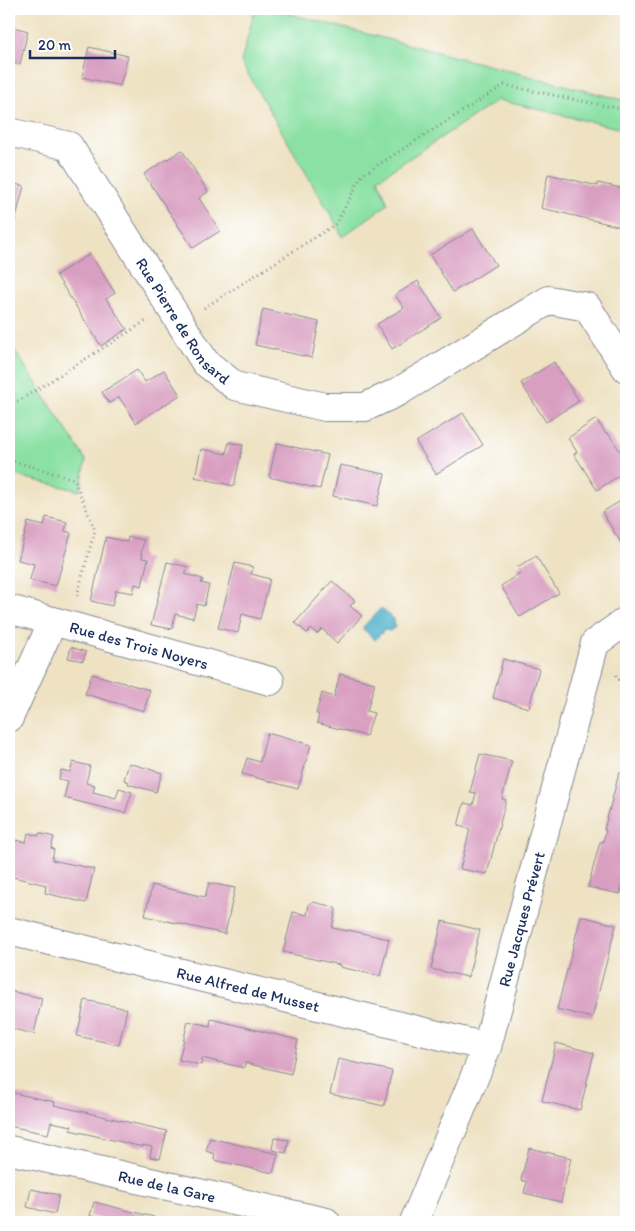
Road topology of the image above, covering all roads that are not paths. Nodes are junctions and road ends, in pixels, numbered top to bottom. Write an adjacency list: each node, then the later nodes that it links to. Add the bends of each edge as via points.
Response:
1 (9, 132): 2 (street, Rue Pierre de Ronsard, via 69,146 206,362 235,386 325,407 365,407 398,392 549,300 587,307)
2 (626, 368)
3 (9, 609): 5 (street, Rue des Trois Noyers)
4 (626, 622): 9 (street, Rue Jacques Prévert, via 595,643)
5 (61, 623): 6 (street, Rue des Trois Noyers); 7 (street)
6 (270, 681)
7 (9, 718)
8 (9, 931): 9 (street, Rue Alfred de Musset)
9 (487, 1047): 13 (street, Rue Jacques Prévert)
10 (9, 1150): 11 (street, Rue de la Gare)
11 (268, 1216): 12 (street, Rue de la Gare)
12 (326, 1222)
13 (414, 1222)

